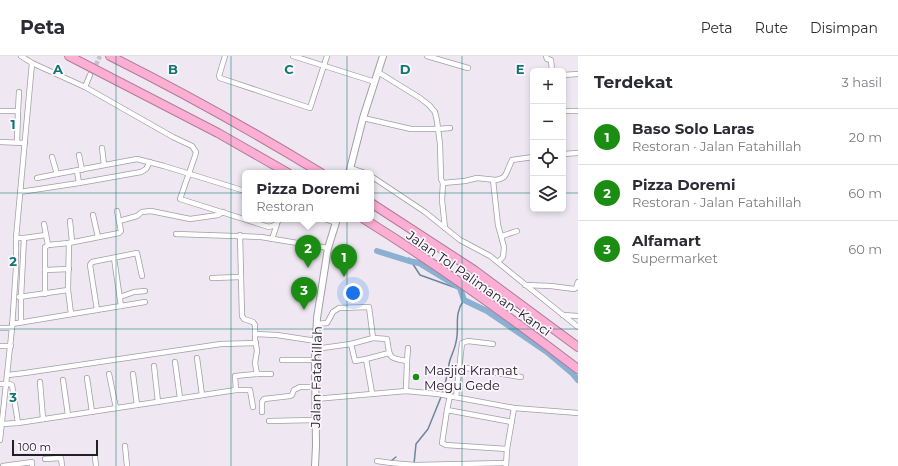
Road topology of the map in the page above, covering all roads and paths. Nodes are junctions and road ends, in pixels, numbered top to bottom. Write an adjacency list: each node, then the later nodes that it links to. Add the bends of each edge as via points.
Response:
1 (21, 56): 10 (street)
2 (69, 56): 40 (highway, via 218,133)
3 (110, 56): 41 (highway, via 264,138)
4 (225, 56): 11 (street, via 220,78 308,108 311,107)
5 (293, 56): 11 (street)
6 (327, 56): 11 (street)
7 (383, 56): 14 (street)
8 (427, 56): 12 (street)
9 (546, 56): 13 (street, via 551,60)
10 (32, 63): 19 (street); 30 (street)
11 (324, 65): 18 (street)
12 (468, 68)
13 (552, 68)
14 (378, 72): 18 (street); 27 (street, via 429,104 435,112)
15 (578, 74): 17 (street)
16 (90, 75): 19 (street)
17 (566, 75)
18 (375, 82): 25 (street)
19 (85, 87): 43 (street, via 192,146 196,152)
20 (19, 92): 22 (street)
21 (0, 111): 22 (street)
22 (18, 111): 29 (street)
23 (566, 111): 24 (street)
24 (578, 111)
25 (363, 118): 27 (street, via 411,128); 42 (street)
26 (450, 128): 27 (street)
27 (438, 129): 49 (street)
28 (0, 142): 29 (street)
29 (17, 142): 30 (street)
30 (25, 143): 51 (street)
31 (102, 148): 38 (street)
32 (578, 153): 33 (street)
33 (566, 154)
34 (79, 155): 39 (street)
35 (52, 157): 44 (street)
36 (530, 157): 47 (street, via 512,160 504,177)
37 (150, 162): 38 (street, via 137,159); 43 (street); 48 (street, via 146,170 141,172)
38 (104, 165): 39 (street)
39 (80, 170): 44 (street); 48 (street)
40 (283, 170)
41 (316, 170)
42 (350, 170)
43 (188, 173): 50 (street); 54 (street, via 180,199)
44 (57, 174): 45 (street)
45 (37, 178)
46 (374, 178): 65 (street, via 416,205)
47 (493, 180): 49 (street, via 477,178); 70 (street, via 499,230)
48 (79, 183): 51 (street)
49 (443, 183): 65 (street)
50 (242, 191)
51 (20, 192): 72 (street)
52 (374, 204): 112 (highway, Jalan Tol Palimanan–Kanci, via 474,270)
53 (117, 211): 58 (street)
54 (224, 212): 56 (street); 58 (street, via 190,219 150,211)
55 (93, 216): 71 (street)
56 (242, 218)
57 (70, 221): 75 (street)
58 (119, 221): 71 (street, via 119,233)
59 (254, 222): 60 (street, via 269,227)
60 (277, 222)
61 (278, 222): 74 (street)
62 (336, 222): 77 (street, Jalan Fatahillah)
63 (369, 222): 124 (highway, Jalan Tol Palimanan–Kanci, via 456,280)
64 (44, 224): 68 (street)
65 (445, 228): 79 (street, via 460,240)
66 (517, 231): 70 (street)
67 (176, 234): 69 (street)
68 (46, 235): 73 (street); 76 (street)
69 (240, 235): 74 (street); 84 (street)
70 (502, 236): 79 (street, via 504,255)
71 (98, 237): 75 (street)
72 (16, 238): 73 (street); 90 (street)
73 (24, 238): 91 (street)
74 (272, 239): 77 (street)
75 (71, 243): 76 (street); 80 (street)
76 (48, 245): 81 (street, via 45,247)
77 (328, 248): 100 (street, Jalan Fatahillah)
78 (114, 258): 82 (street, via 137,253); 92 (street); 95 (street, via 92,262 90,265)
79 (498, 262): 86 (street)
80 (69, 269): 81 (street); 87 (street)
81 (45, 270): 89 (street)
82 (142, 276)
83 (212, 278): 84 (street)
84 (241, 278): 104 (street, via 242,316 254,323)
85 (578, 282): 86 (street, via 574,289)
86 (525, 285): 97 (street)
87 (68, 290): 89 (street); 96 (street)
88 (145, 291): 92 (street)
89 (45, 294): 91 (street)
90 (14, 297): 91 (street); 101 (street)
91 (21, 297): 99 (street)
92 (120, 297): 94 (street)
93 (145, 302): 94 (street)
94 (121, 306): 95 (street)
95 (97, 310): 96 (street)
96 (71, 314): 99 (street)
97 (563, 315): 98 (street); 102 (street)
98 (578, 316)
99 (21, 322): 101 (street)
100 (317, 324): 105 (street, via 327,323 333,312 339,308 368,306); 106 (street, Jalan Fatahillah)
101 (12, 326): 103 (street); 111 (street)
102 (578, 327)
103 (0, 328)
104 (254, 334): 106 (street); 107 (street)
105 (373, 338): 108 (street); 115 (street, via 387,339)
106 (316, 341): 114 (street, Jalan Fatahillah)
107 (256, 344): 127 (street); 129 (street, via 221,344)
108 (351, 344): 114 (street); 117 (street, via 355,361)
109 (493, 344): 123 (street, via 472,341 463,343)
110 (0, 346): 111 (street)
111 (11, 346): 129 (street)
112 (578, 347)
113 (408, 348): 120 (street)
114 (315, 349): 119 (street, Jalan Fatahillah)
115 (389, 353): 117 (street); 120 (street, via 394,358)
116 (197, 358): 140 (street)
117 (366, 359): 139 (street)
118 (282, 360): 119 (street)
119 (315, 360): 136 (street, Jalan Fatahillah)
120 (407, 361): 138 (street)
121 (175, 362): 143 (street)
122 (154, 366): 145 (street)
123 (460, 367): 130 (street); 142 (street)
124 (578, 369)
125 (109, 374): 148 (street)
126 (133, 374): 146 (street)
127 (257, 374): 128 (street); 137 (street, via 235,376)
128 (271, 374)
129 (8, 375): 135 (street)
130 (521, 377)
131 (87, 378): 151 (street)
132 (63, 380): 154 (street)
133 (40, 382): 155 (street)
134 (0, 384): 135 (street)
135 (6, 384): 159 (street, via 13,387); 160 (street)
136 (315, 387): 144 (street, Jalan Fatahillah); 152 (street, via 300,387 290,396 264,399)
137 (236, 390): 140 (street); 147 (street, via 250,390)
138 (406, 391): 139 (street); 141 (street)
139 (372, 393): 144 (street)
140 (202, 395): 143 (street)
141 (450, 396): 142 (street); 150 (street)
142 (456, 397): 149 (street)
143 (180, 398): 145 (street)
144 (315, 399): 156 (street, Jalan Fatahillah)
145 (158, 402): 146 (street)
146 (137, 405): 148 (street)
147 (253, 407)
148 (116, 408): 151 (street)
149 (514, 408): 153 (street); 158 (street)
150 (447, 410): 158 (street); 163 (street, via 442,443)
151 (92, 412): 154 (street)
152 (262, 412)
153 (578, 413)
154 (68, 415): 155 (street)
155 (43, 419): 159 (street)
156 (315, 420): 157 (street); 173 (street, Jalan Fatahillah)
157 (268, 421)
158 (512, 422): 163 (street)
159 (18, 423): 160 (street)
160 (2, 424): 161 (street)
161 (0, 440)
162 (125, 446): 172 (street)
163 (507, 449): 167 (street)
164 (95, 457): 171 (street)
165 (45, 459): 170 (street, via 60,458)
166 (378, 461): 167 (street, via 408,465)
167 (506, 465)
168 (3, 466): 169 (street, via 32,462)
169 (32, 466)
170 (62, 466)
171 (96, 466)
172 (127, 466)
173 (315, 466)

